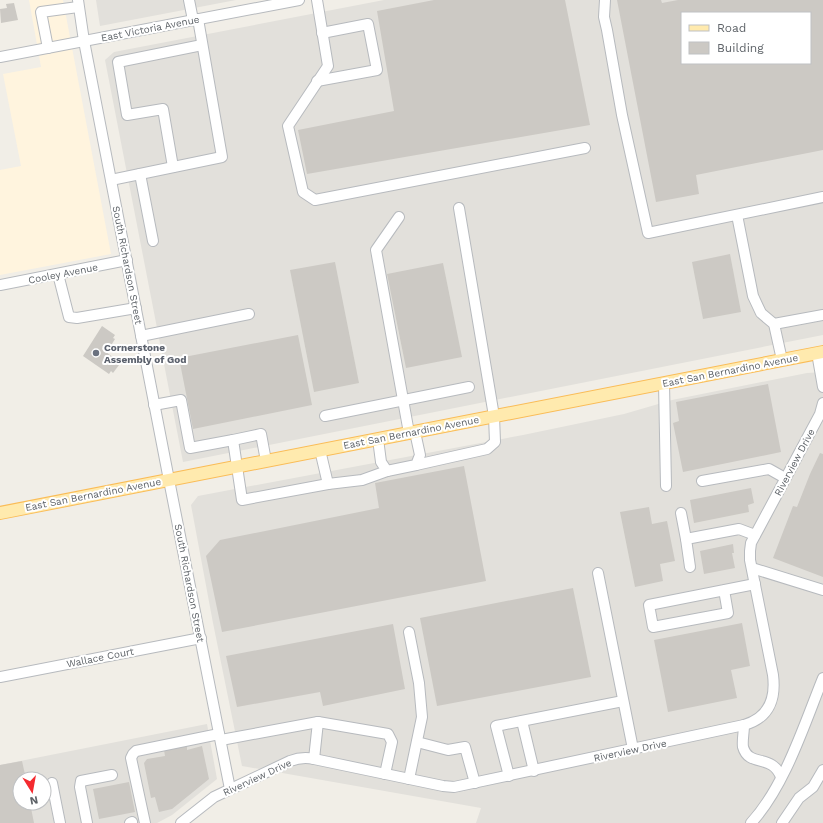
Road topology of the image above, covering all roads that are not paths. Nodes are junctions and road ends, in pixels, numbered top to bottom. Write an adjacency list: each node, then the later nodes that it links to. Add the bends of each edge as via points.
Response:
1 (190, 0): 7 (street)
2 (299, 0): 5 (street, East Victoria Avenue)
3 (318, 0): 8 (street)
4 (605, 0): 20 (street, via 604,16 622,115 648,233)
5 (284, 1): 7 (street, East Victoria Avenue)
6 (77, 2): 9 (street, South Richardson Street); 11 (street, via 41,12)
7 (196, 20): 9 (street, East Victoria Avenue); 10 (street)
8 (322, 33): 13 (street, via 328,66); 13 (street, via 368,24 377,70)
9 (84, 41): 11 (street, East Victoria Avenue); 17 (street, South Richardson Street)
10 (202, 45): 15 (street, via 222,157); 15 (street, via 118,62 127,115 163,109)
11 (48, 48): 12 (street, East Victoria Avenue)
12 (0, 57)
13 (318, 81): 14 (street, via 288,126 303,192 315,200)
14 (585, 148)
15 (174, 167): 16 (street)
16 (140, 174): 17 (street); 22 (street)
17 (111, 180): 23 (street, South Richardson Street)
18 (823, 197): 20 (street)
19 (459, 208): 41 (street)
20 (737, 215): 29 (street, via 753,296 761,313)
21 (399, 217): 36 (street, via 376,250)
22 (153, 241)
23 (127, 260): 24 (street, Cooley Avenue); 26 (street, South Richardson Street)
24 (58, 274): 25 (street, Cooley Avenue); 26 (street, via 69,317 78,318)
25 (0, 285)
26 (136, 308): 30 (street, South Richardson Street)
27 (249, 314): 30 (street)
28 (823, 315): 29 (street)
29 (774, 324): 32 (street)
30 (141, 336): 38 (street, South Richardson Street)
31 (820, 353): 32 (main road, East San Bernardino Avenue); 35 (street)
32 (782, 360): 33 (main road, East San Bernardino Avenue)
33 (664, 383): 41 (main road, East San Bernardino Avenue); 54 (street)
34 (469, 387): 36 (street)
35 (823, 388)
36 (403, 400): 40 (street); 42 (street)
37 (823, 403): 39 (street, Riverview Drive)
38 (154, 405): 44 (street, via 181,400 190,448); 51 (street, South Richardson Street)
39 (821, 414): 50 (street, Riverview Drive)
40 (325, 416)
41 (494, 416): 42 (main road, East San Bernardino Avenue); 47 (street, via 495,442 487,449)
42 (412, 432): 43 (main road, East San Bernardino Avenue); 47 (street, via 420,455)
43 (378, 439): 45 (main road, East San Bernardino Avenue); 49 (street, via 381,462)
44 (233, 440): 46 (street, via 261,434); 48 (street)
45 (320, 450): 46 (main road, East San Bernardino Avenue); 53 (street)
46 (266, 461): 48 (main road, East San Bernardino Avenue)
47 (416, 465): 49 (street)
48 (238, 466): 51 (main road, East San Bernardino Avenue); 53 (street, via 242,500)
49 (387, 471): 53 (street, via 362,480)
50 (786, 478): 52 (street, via 769,469); 57 (street, Riverview Drive)
51 (169, 480): 55 (main road, East San Bernardino Avenue); 66 (street, South Richardson Street)
52 (702, 481)
53 (328, 484)
54 (666, 486)
55 (0, 513)
56 (681, 513): 58 (street)
57 (755, 535): 58 (street, via 739,529); 60 (street, Riverview Drive, via 750,551)
58 (686, 539): 59 (street)
59 (690, 567)
60 (752, 568): 62 (street, Riverview Drive); 64 (street)
61 (598, 573): 69 (street)
62 (755, 584): 63 (street); 72 (street, Riverview Drive, via 774,690 770,705 761,717)
63 (724, 590): 63 (street, via 649,605 653,627 728,613)
64 (823, 590)
65 (410, 632): 74 (street, via 422,717)
66 (201, 638): 67 (street, Wallace Court); 73 (street, South Richardson Street)
67 (0, 677)
68 (823, 678): 82 (street)
69 (623, 701): 70 (street); 75 (street)
70 (522, 721): 78 (street); 81 (street, via 496,726)
71 (318, 722): 73 (street); 76 (street); 79 (street, via 388,734 392,742)
72 (744, 725): 75 (street, Riverview Drive); 82 (street, via 745,752 754,760 775,766)
73 (220, 737): 86 (street, South Richardson Street); 89 (street, via 136,751 132,754)
74 (417, 742): 83 (street); 85 (street, via 448,750 465,747)
75 (634, 749): 78 (street, Riverview Drive)
76 (314, 759): 79 (street, Riverview Drive); 86 (street, Riverview Drive, via 290,761)
77 (823, 770): 92 (street)
78 (534, 771): 81 (street, Riverview Drive)
79 (385, 774): 83 (street, Riverview Drive)
80 (112, 775): 88 (street, via 81,781)
81 (510, 776): 85 (street, Riverview Drive)
82 (781, 777): 91 (street, via 768,802)
83 (409, 779): 85 (street, Riverview Drive, via 454,787)
84 (52, 783): 87 (street)
85 (475, 783)
86 (230, 789): 90 (street, Riverview Drive, via 209,800)
87 (60, 823)
88 (87, 823)
89 (145, 823)
90 (181, 823)
91 (750, 823)
92 (782, 823)

